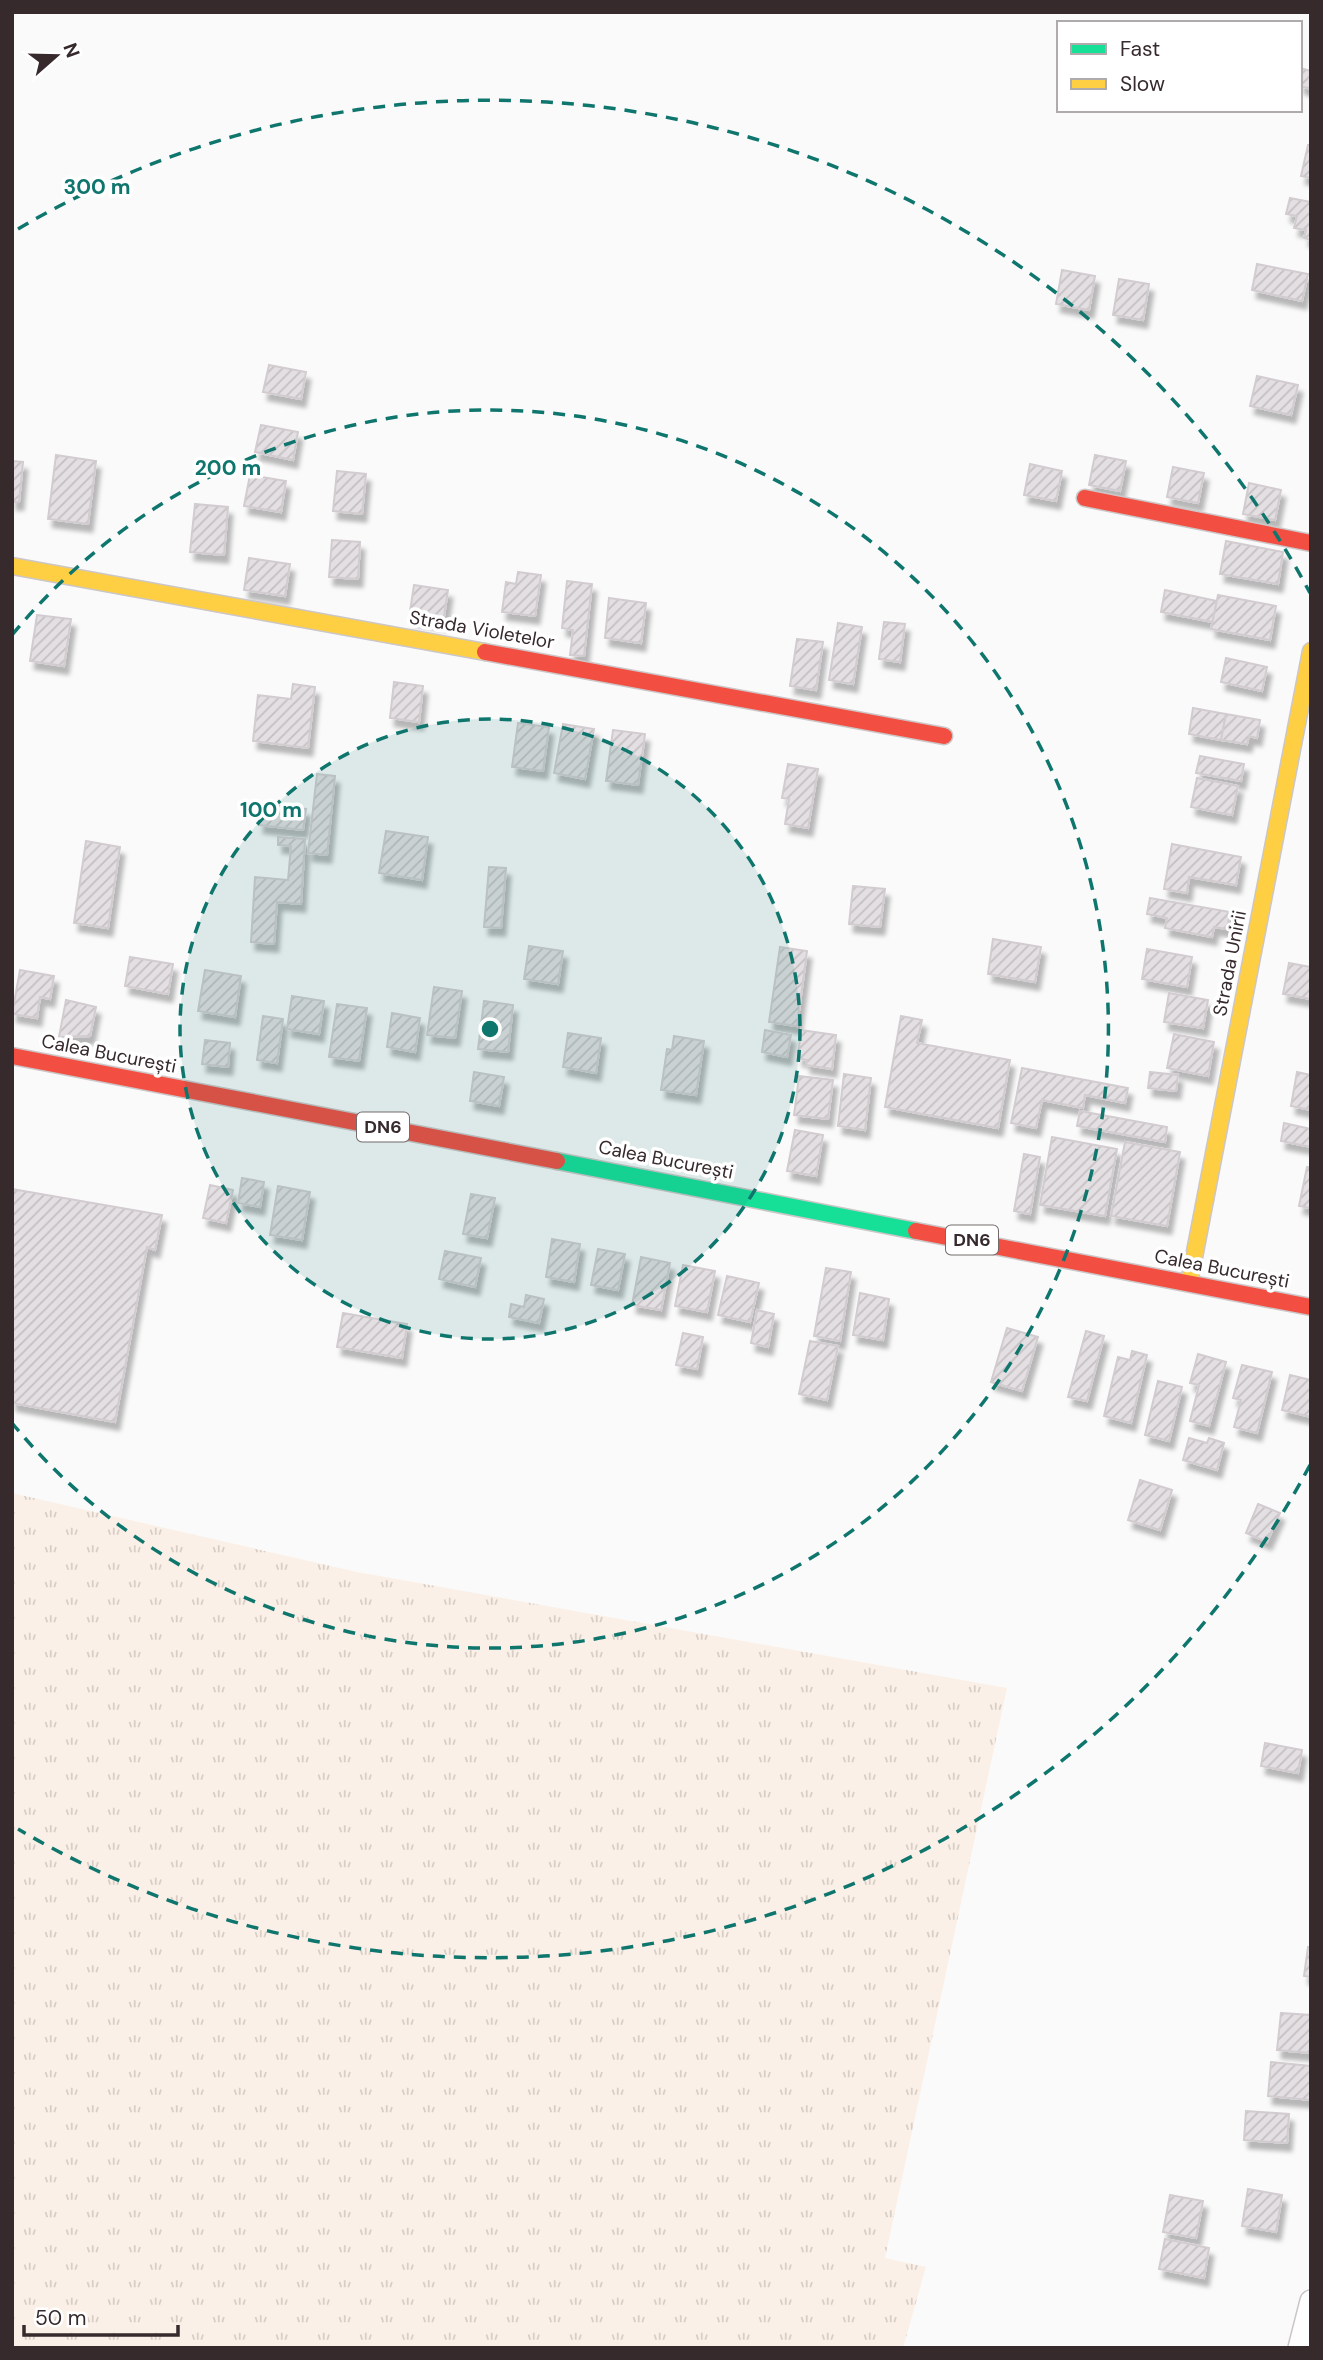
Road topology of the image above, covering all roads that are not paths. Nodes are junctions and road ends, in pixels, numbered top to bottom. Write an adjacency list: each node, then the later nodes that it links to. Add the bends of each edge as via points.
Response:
1 (1085, 498): 2 (main road)
2 (1311, 543)
3 (12, 566): 5 (main road, Strada Violetelor)
4 (1311, 651): 7 (main road, Strada Unirii)
5 (944, 736)
6 (12, 1056): 7 (main road, Calea București / DN6)
7 (1189, 1283): 8 (main road, Calea București / DN6)
8 (1311, 1307)
9 (1311, 2301): 10 (street)
10 (1299, 2348)

